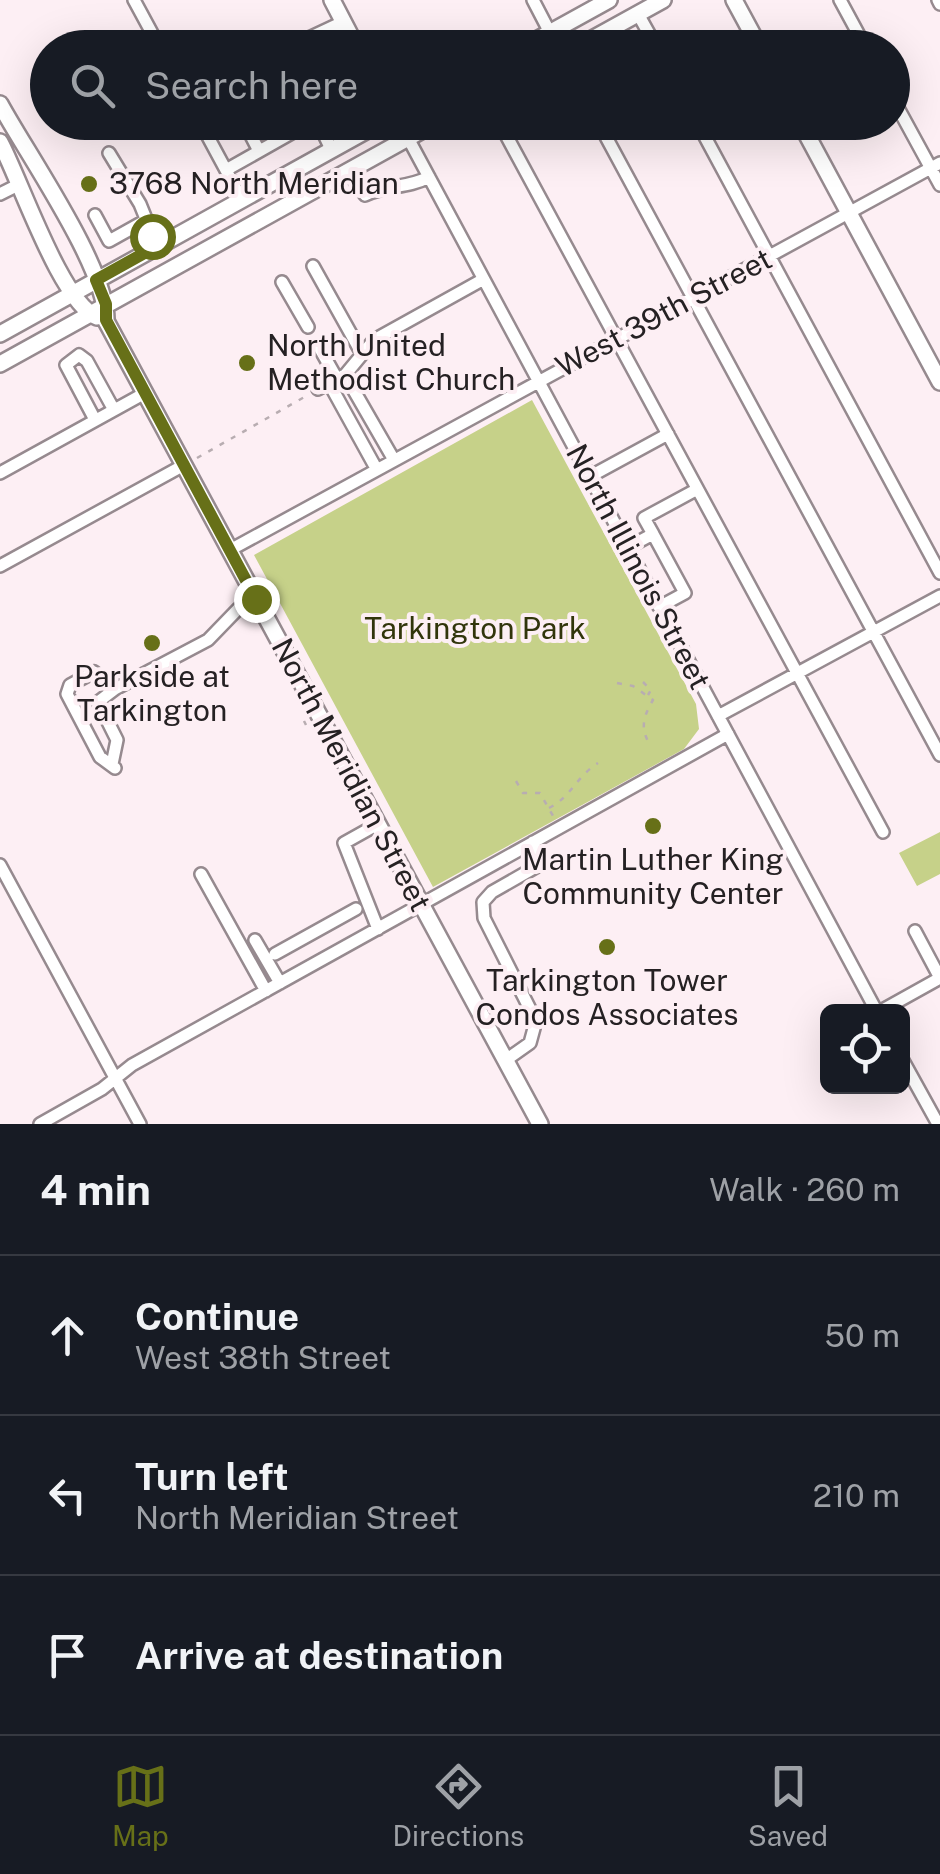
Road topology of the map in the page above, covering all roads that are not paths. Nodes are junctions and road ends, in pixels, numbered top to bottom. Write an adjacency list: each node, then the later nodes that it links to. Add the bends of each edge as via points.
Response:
1 (134, 0): 10 (street)
2 (332, 0): 9 (main road)
3 (533, 0): 13 (street)
4 (609, 0): 14 (main road)
5 (663, 0): 8 (main road)
6 (734, 0): 17 (main road)
7 (840, 0): 18 (street)
8 (638, 14): 15 (main road); 16 (street)
9 (343, 22): 11 (street); 12 (main road)
10 (150, 30)
11 (331, 30)
12 (347, 30)
13 (549, 30)
14 (554, 30)
15 (609, 30)
16 (646, 30)
17 (750, 30)
18 (856, 30)
19 (0, 104): 49 (main road, North Meridian Street)
20 (910, 125): 36 (street)
21 (210, 140): 37 (street)
22 (255, 140): 33 (street)
23 (275, 140): 33 (street)
24 (326, 140): 34 (street)
25 (350, 140): 34 (main road)
26 (404, 140): 38 (main road)
27 (409, 140): 39 (street, North Illinois Street)
28 (509, 140): 61 (street)
29 (608, 140): 56 (street)
30 (707, 140): 50 (street)
31 (809, 140): 44 (main road)
32 (1, 146): 40 (main road)
33 (258, 148): 37 (street)
34 (332, 150): 43 (main road)
35 (109, 154): 46 (street)
36 (936, 166): 41 (street); 44 (street, West 39th Street)
37 (226, 170): 43 (street)
38 (347, 171): 39 (street, via 365,195); 57 (main road)
39 (429, 177): 53 (street, North Illinois Street)
40 (20, 184): 42 (street); 55 (main road)
41 (940, 185)
42 (0, 194)
43 (241, 198): 48 (main road)
44 (848, 213): 50 (street, West 39th Street); 67 (main road)
45 (95, 215): 47 (street)
46 (144, 222): 47 (street); 48 (street)
47 (106, 237): 49 (street)
48 (157, 246): 52 (main road)
49 (83, 250): 52 (main road, North Meridian Street)
50 (769, 256): 56 (street, West 39th Street); 83 (street)
51 (313, 266): 63 (street)
52 (96, 280): 55 (main road); 57 (main road, North Meridian Street)
53 (482, 280): 63 (street); 66 (street, North Illinois Street)
54 (282, 282): 59 (street)
55 (74, 292): 58 (main road); 60 (main road)
56 (693, 297): 61 (street, West 39th Street); 87 (street)
57 (106, 312): 58 (main road); 68 (main road, North Meridian Street)
58 (88, 314): 64 (main road)
59 (308, 326)
60 (0, 334)
61 (616, 339): 66 (street, West 39th Street); 71 (street)
62 (319, 347): 65 (street)
63 (361, 352): 65 (street)
64 (0, 364)
65 (332, 381): 73 (street); 75 (street)
66 (538, 382): 73 (street, West 39th Street); 77 (street, North Illinois Street)
67 (940, 382)
68 (145, 393): 69 (street); 74 (main road, North Meridian Street)
69 (113, 408): 70 (street); 70 (street, via 84,356 68,360); 76 (street)
70 (92, 416): 72 (street)
71 (668, 434): 77 (street); 88 (street)
72 (43, 443)
73 (394, 460): 75 (street, West 39th Street)
74 (184, 466): 81 (main road, North Meridian Street); 82 (street)
75 (376, 470): 81 (street, West 39th Street)
76 (0, 473)
77 (589, 477): 80 (street, North Illinois Street)
78 (692, 492): 79 (street, via 644,518)
79 (653, 534): 80 (street); 86 (street, via 684,592)
80 (627, 548): 86 (street, North Illinois Street)
81 (230, 550): 85 (main road, North Meridian Street)
82 (0, 566)
83 (940, 574)
84 (940, 596): 87 (street)
85 (256, 599): 89 (street, via 208,640); 93 (main road, North Meridian Street)
86 (658, 607): 90 (street, North Illinois Street)
87 (874, 632): 88 (street); 92 (street)
88 (798, 673): 90 (street); 94 (street)
89 (115, 689): 89 (street, via 94,672 67,689 100,757 114,766 117,740 98,702)
90 (718, 716): 91 (street, North Illinois Street)
91 (728, 734): 95 (street); 109 (street, North Illinois Street)
92 (940, 755)
93 (378, 824): 98 (main road, North Meridian Street); 100 (street, via 344,843)
94 (883, 832)
95 (533, 842): 98 (street); 111 (street, via 542,864 483,902 484,918 536,1021 530,1043)
96 (0, 865): 113 (street)
97 (201, 874): 108 (street)
98 (422, 905): 100 (street); 111 (main road, North Meridian Street)
99 (356, 909): 103 (street)
100 (378, 929): 105 (street)
101 (915, 931): 106 (street)
102 (255, 940): 107 (street)
103 (302, 940): 104 (street); 105 (street)
104 (275, 954)
105 (315, 964): 107 (street)
106 (940, 978): 110 (street)
107 (280, 983): 108 (street)
108 (266, 991): 113 (street)
109 (874, 1004)
110 (893, 1004)
111 (506, 1060): 116 (main road, North Meridian Street)
112 (910, 1073): 117 (street)
113 (116, 1079): 114 (street); 115 (street)
114 (40, 1124)
115 (140, 1124)
116 (540, 1124)
117 (938, 1124)

